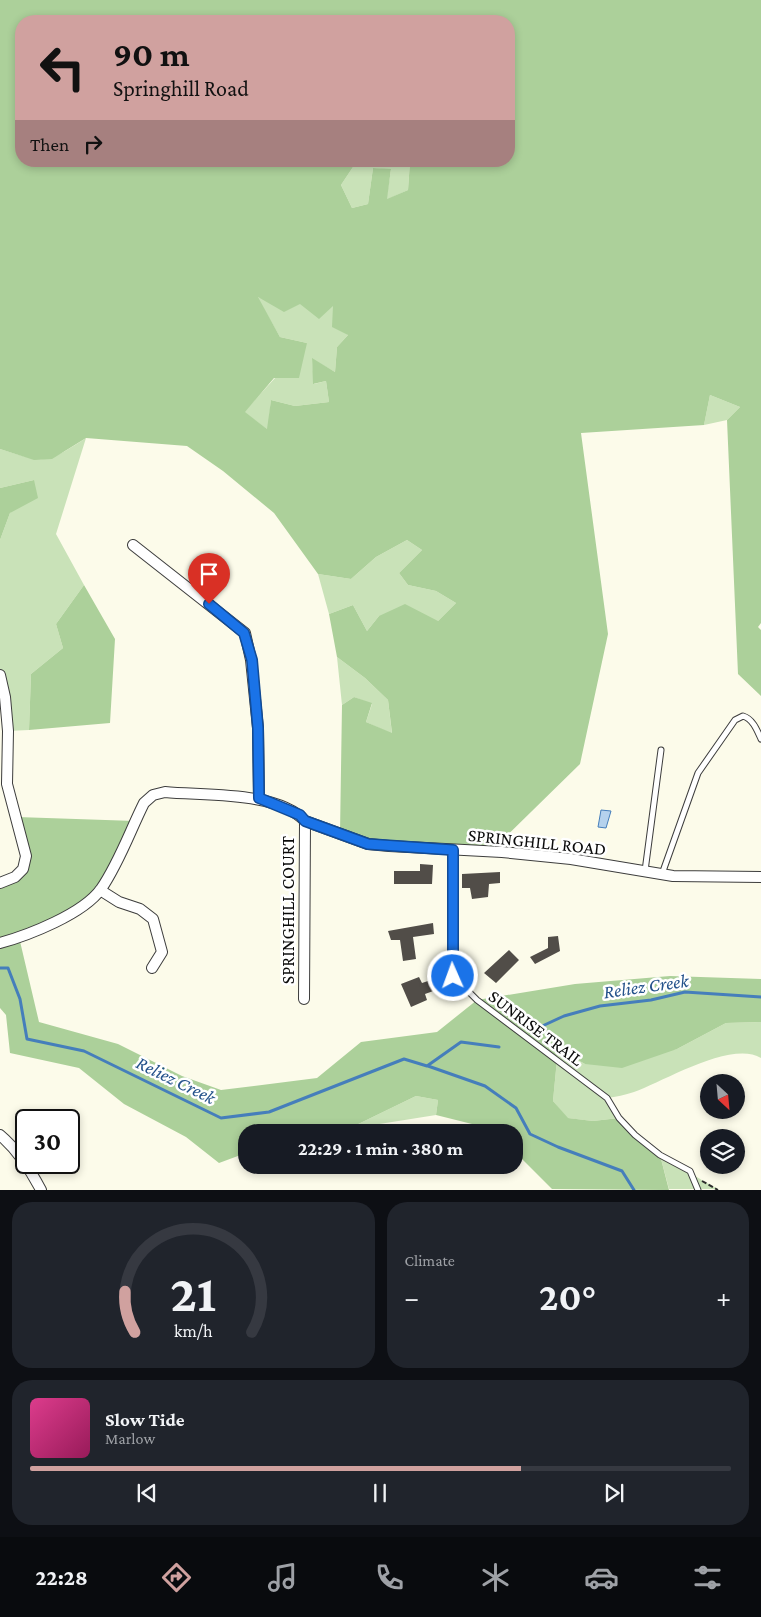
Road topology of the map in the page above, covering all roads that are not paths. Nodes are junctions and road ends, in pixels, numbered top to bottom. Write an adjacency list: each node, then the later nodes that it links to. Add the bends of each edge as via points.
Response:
1 (133, 545): 5 (street, via 244,633 252,660 258,728)
2 (0, 675): 11 (street, via 8,732 7,784 26,856 23,869 15,877)
3 (761, 739): 9 (lane, via 747,717 735,720 698,773)
4 (661, 750): 8 (lane)
5 (259, 798): 6 (street, SPRINGHILL ROAD, via 300,815); 12 (street, SPRINGHILL ROAD, via 165,792 153,795 144,803)
6 (305, 821): 7 (street, SPRINGHILL ROAD, via 368,844); 16 (street, SPRINGHILL COURT)
7 (453, 850): 8 (street, SPRINGHILL ROAD, via 571,859); 15 (street)
8 (645, 871): 9 (street, SPRINGHILL ROAD)
9 (662, 874): 10 (street, SPRINGHILL ROAD)
10 (761, 877)
11 (0, 883)
12 (100, 890): 13 (street, SPRINGHILL ROAD, via 86,904); 14 (street, via 153,918 162,952)
13 (0, 943)
14 (152, 968)
15 (453, 976): 19 (lane, SUNRISE TRAIL, via 492,1012 607,1098 635,1135 660,1155 690,1171)
16 (304, 999)
17 (0, 1135): 18 (street, via 31,1170)
18 (41, 1190)
19 (698, 1190)

